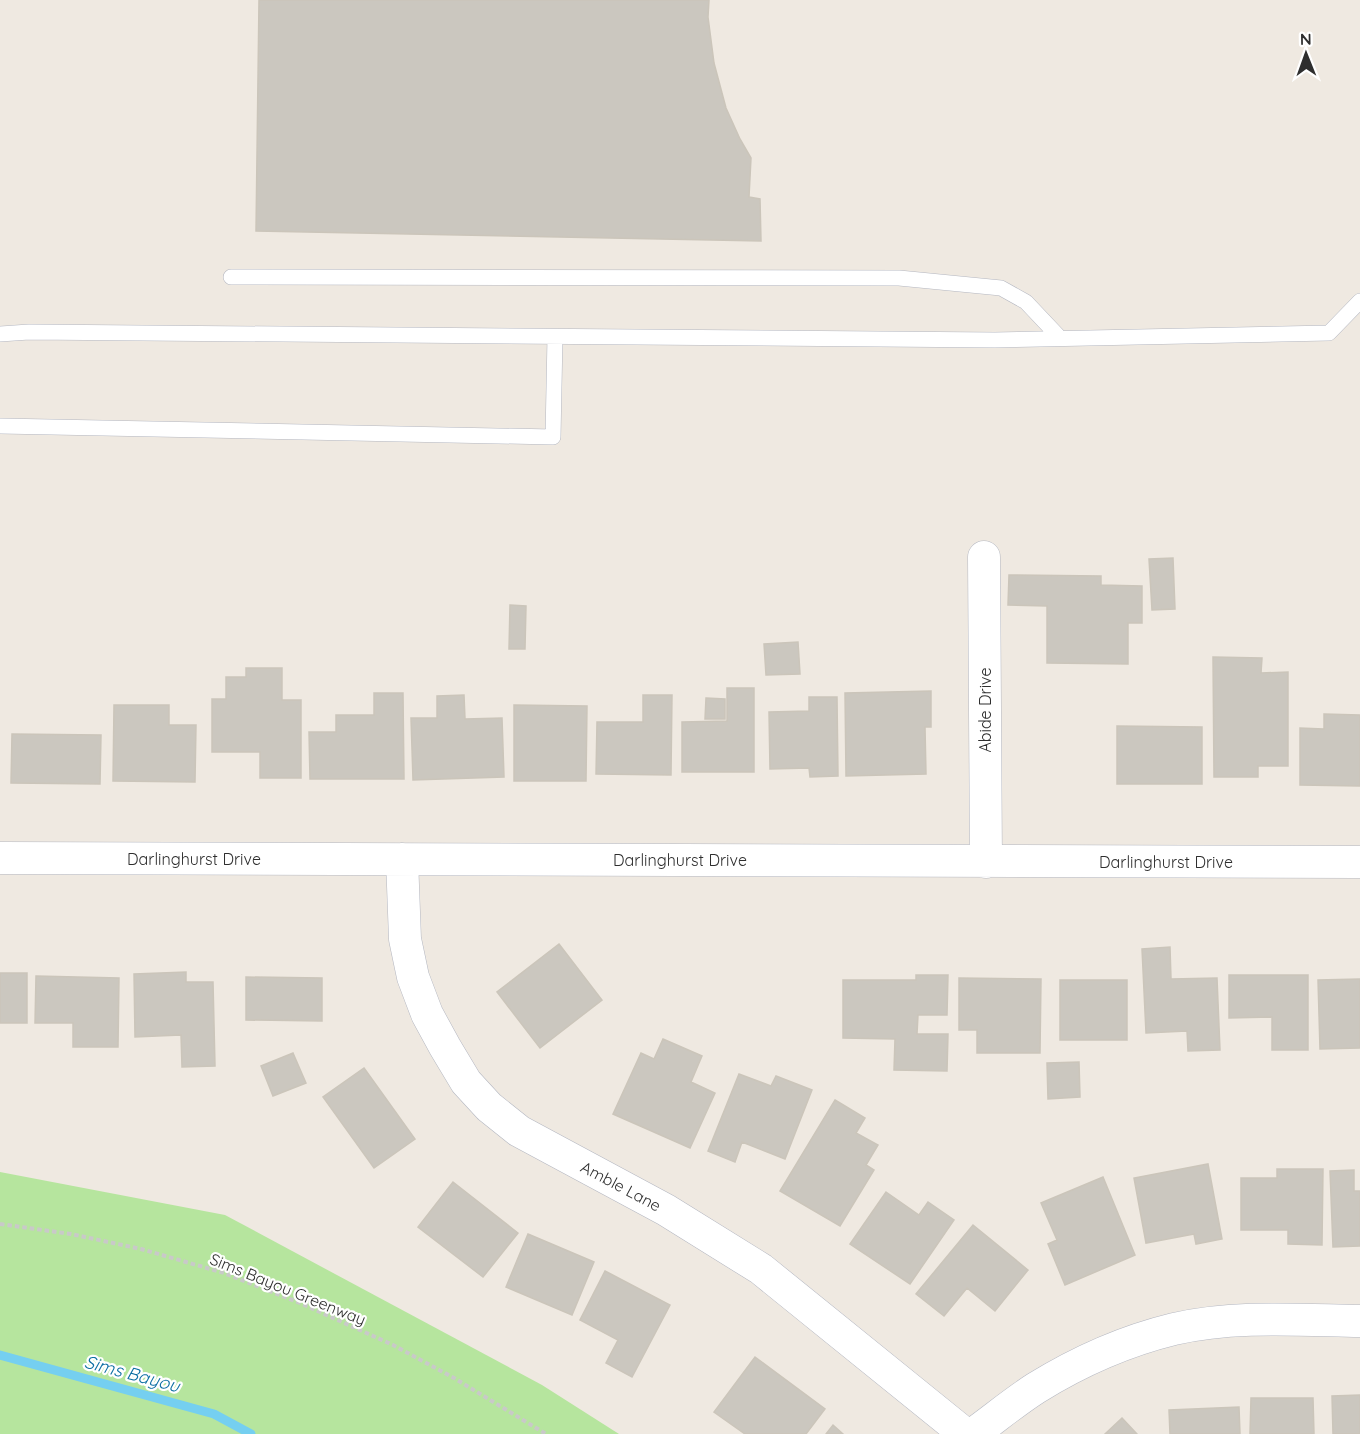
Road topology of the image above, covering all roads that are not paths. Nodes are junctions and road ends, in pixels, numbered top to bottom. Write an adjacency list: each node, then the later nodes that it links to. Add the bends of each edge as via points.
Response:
1 (231, 277): 5 (lane, via 899,278 1001,288 1026,302)
2 (1360, 301): 5 (lane, via 1329,333)
3 (0, 334): 4 (lane)
4 (555, 337): 5 (lane); 6 (lane, via 553,437)
5 (1060, 338)
6 (0, 426)
7 (984, 557): 10 (street, Abide Drive)
8 (0, 858): 9 (street, Darlinghurst Drive)
9 (402, 859): 10 (street, Darlinghurst Drive); 13 (street, Amble Lane, via 405,939 413,977 445,1047 466,1082 489,1107 519,1131 666,1210 760,1269)
10 (986, 862): 11 (street, Darlinghurst Drive)
11 (1360, 862)
12 (1360, 1321): 14 (street, via 1253,1320 1175,1329 1072,1367 1034,1389)
13 (965, 1434)
14 (974, 1434)

